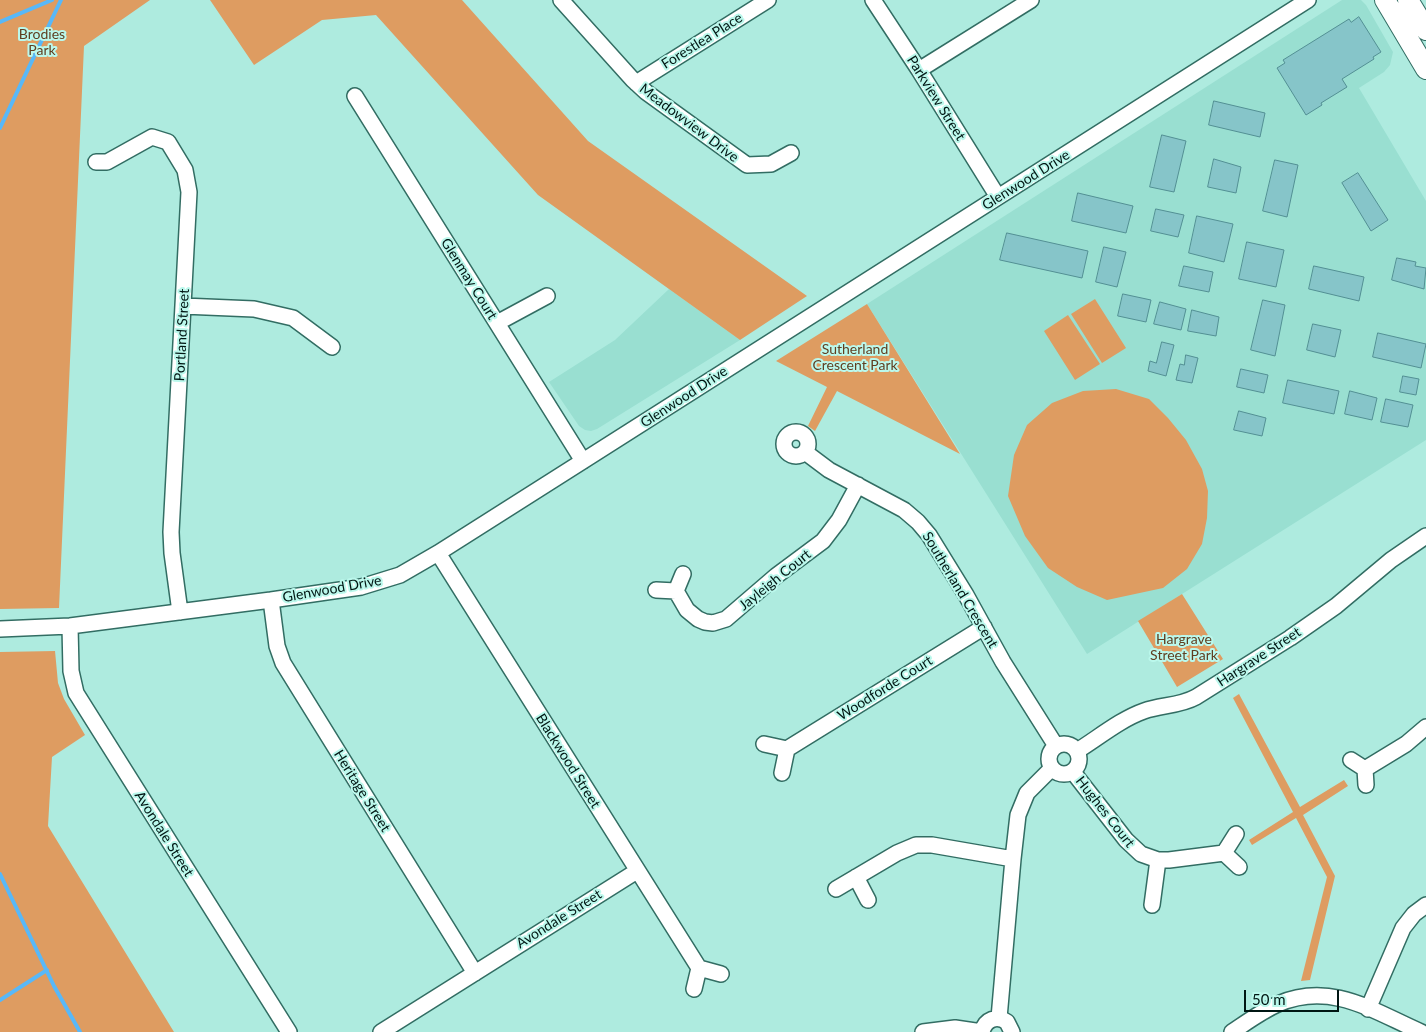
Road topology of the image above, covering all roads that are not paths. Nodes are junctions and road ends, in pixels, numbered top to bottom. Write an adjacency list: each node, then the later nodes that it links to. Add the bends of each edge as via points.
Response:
1 (561, 0): 11 (street, Meadowview Drive)
2 (768, 0): 11 (street, Forestlea Place)
3 (873, 0): 10 (street, Parkview Street)
4 (1031, 0): 10 (street)
5 (1308, 0): 15 (street, Glenwood Drive)
6 (1385, 0): 9 (main road)
7 (1408, 0): 8 (main road)
8 (1426, 30)
9 (1426, 69)
10 (919, 70): 15 (street, Parkview Street)
11 (636, 83): 13 (street, Meadowview Drive, via 747,165 772,164)
12 (355, 96): 18 (street, Glenmay Court)
13 (791, 153)
14 (96, 162): 17 (street, Portland Street, via 107,162 152,137 168,142 185,170 189,192)
15 (998, 197): 21 (street, Glenwood Drive)
16 (547, 296): 18 (street)
17 (183, 306): 19 (street, via 254,309 293,318); 29 (street, Portland Street, via 171,532)
18 (497, 323): 21 (street, Glenmay Court)
19 (332, 347)
20 (805, 452): 22 (street, Southerland Crescent, via 829,470)
21 (583, 462): 24 (street, Glenwood Drive)
22 (858, 485): 27 (street, Jayleigh Court, via 823,541 726,619 713,623 698,619 687,610); 31 (street, Southerland Crescent, via 904,510 918,522)
23 (1426, 536): 37 (street, Hargrave Street, via 1391,560 1336,606 1196,697 1132,716)
24 (438, 553): 28 (street, Glenwood Drive, via 400,575 374,584); 49 (street, Blackwood Street)
25 (683, 574): 27 (street)
26 (656, 590): 27 (street)
27 (676, 591)
28 (271, 600): 29 (street, Glenwood Drive); 56 (street, Heritage Street, via 282,663)
29 (180, 612): 30 (street, Glenwood Drive)
30 (70, 626): 32 (street, Glenwood Drive); 61 (street, Avondale Street, via 71,671 76,693)
31 (984, 627): 35 (street, Southerland Crescent); 36 (street, Woodforde Court)
32 (0, 629)
33 (1426, 727): 40 (street, via 1406,744)
34 (764, 744): 36 (street)
35 (1056, 746): 37 (street, via 1065,744); 39 (street, via 1049,759)
36 (787, 749): 42 (street)
37 (1077, 751): 41 (street, via 1080,760)
38 (1351, 760): 40 (street)
39 (1052, 768): 41 (street, via 1064,774); 46 (street, via 1022,802)
40 (1365, 769): 43 (street)
41 (1073, 772): 47 (street, Hughes Court, via 1133,848)
42 (782, 773)
43 (1366, 785)
44 (1236, 834): 45 (street)
45 (1224, 853): 47 (street, Hughes Court); 48 (street)
46 (1013, 858): 50 (street, via 916,845); 60 (street)
47 (1158, 860): 53 (street)
48 (1240, 867)
49 (637, 870): 55 (street, Blackwood Street); 56 (street, Avondale Street)
50 (856, 878): 51 (street); 52 (street)
51 (836, 889)
52 (868, 900)
53 (1152, 905)
54 (1426, 906): 59 (street, via 1414,914 1404,928)
55 (699, 968): 57 (street); 58 (street)
56 (475, 973): 62 (street, Avondale Street)
57 (721, 974)
58 (694, 989)
59 (1368, 1009): 66 (street, via 1344,998 1311,995 1278,1004); 67 (street)
60 (999, 1018): 64 (street, via 986,1023); 65 (street, via 1008,1022)
61 (289, 1032)
62 (381, 1032)
63 (923, 1032): 64 (street, via 955,1028)
64 (982, 1032)
65 (1012, 1032)
66 (1232, 1032)
67 (1421, 1032)

